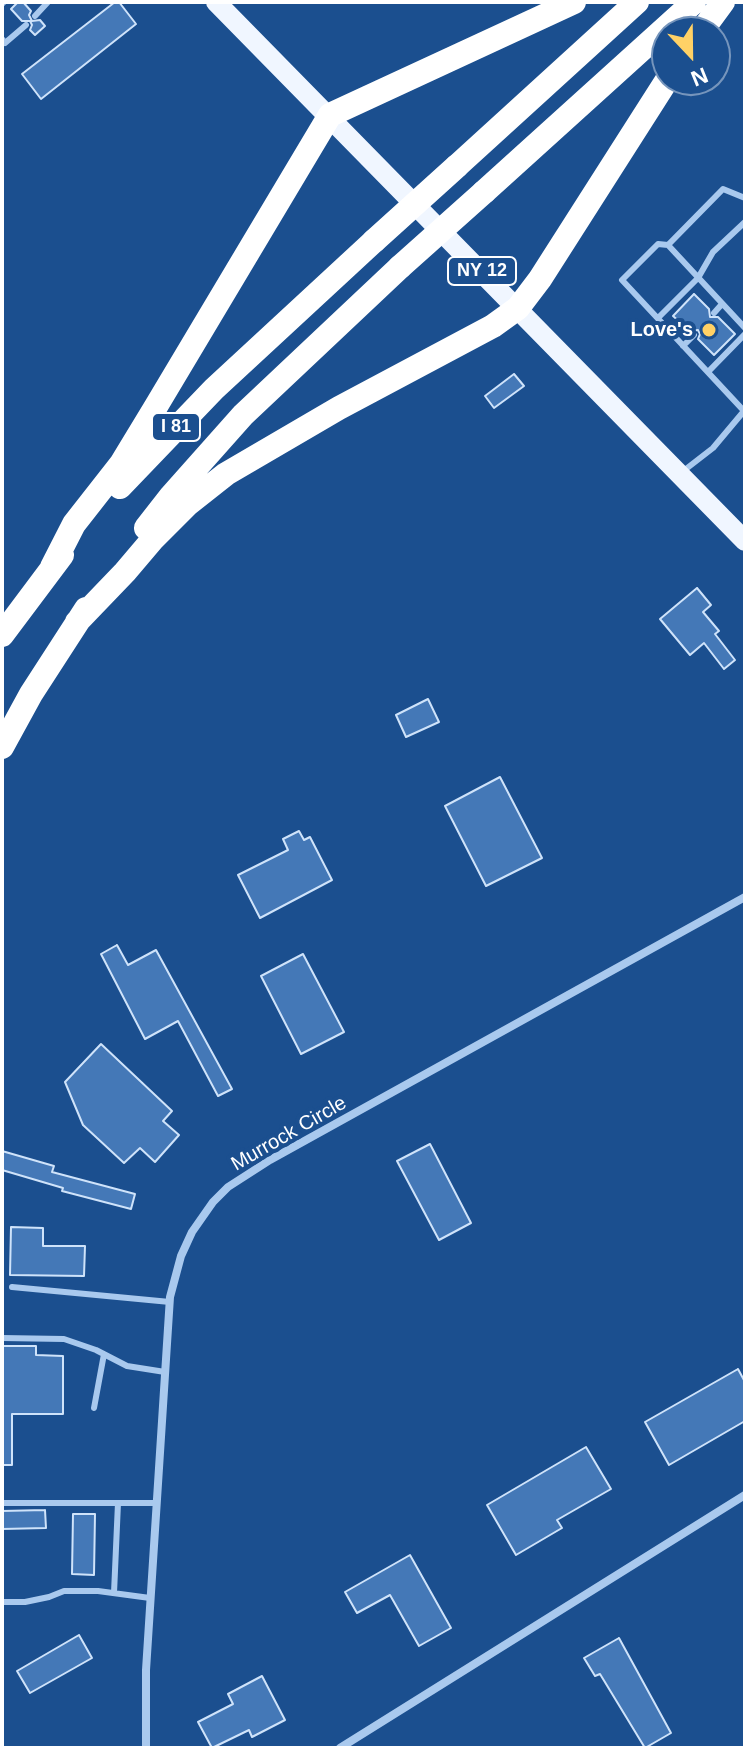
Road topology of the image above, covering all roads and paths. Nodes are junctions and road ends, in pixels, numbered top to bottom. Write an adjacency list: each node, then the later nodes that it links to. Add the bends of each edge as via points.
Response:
1 (48, 2): 6 (lane)
2 (216, 2): 10 (main road, NY 12)
3 (574, 2): 10 (highway)
4 (637, 2): 26 (highway, I 81, bridge, via 214,389 139,465)
5 (694, 2): 27 (highway, I 81, bridge, via 243,415 171,496)
6 (35, 16)
7 (26, 25): 8 (lane, via 5,43)
8 (2, 39)
9 (657, 96): 16 (highway)
10 (330, 115): 16 (main road, NY 12); 26 (highway, via 148,419 74,524)
11 (745, 198): 13 (lane, via 723,189)
12 (745, 222): 14 (lane, via 713,252)
13 (668, 245): 14 (lane); 18 (lane, via 658,244 622,280)
14 (698, 278): 15 (lane); 18 (lane)
15 (722, 304): 17 (lane); 19 (lane)
16 (518, 308): 24 (main road, NY 12); 27 (highway, via 226,474 188,504)
17 (714, 313)
18 (658, 318): 21 (lane)
19 (745, 331): 22 (lane)
20 (694, 335): 21 (lane)
21 (683, 346): 22 (lane)
22 (708, 372): 23 (lane)
23 (744, 411): 24 (lane, via 713,448)
24 (680, 474): 25 (main road, NY 12)
25 (745, 541)
26 (52, 567): 28 (highway, I 81)
27 (77, 622): 29 (highway, I 81)
28 (2, 635)
29 (2, 747)
30 (745, 897): 32 (street, Murrock Circle, via 228,1187 192,1232)
31 (12, 1287): 32 (lane)
32 (170, 1302): 35 (street, Murrock Circle)
33 (2, 1338): 34 (lane, via 64,1339)
34 (104, 1354): 35 (lane, via 127,1366); 36 (lane)
35 (165, 1372): 40 (street, Murrock Circle)
36 (94, 1408)
37 (745, 1495): 45 (street)
38 (2, 1503): 39 (lane)
39 (118, 1503): 40 (lane); 41 (lane)
40 (156, 1503): 42 (street, Murrock Circle)
41 (114, 1593): 42 (lane); 43 (lane, via 64,1591 25,1602)
42 (150, 1598): 44 (street, Murrock Circle)
43 (2, 1602)
44 (146, 1748)
45 (340, 1748)

